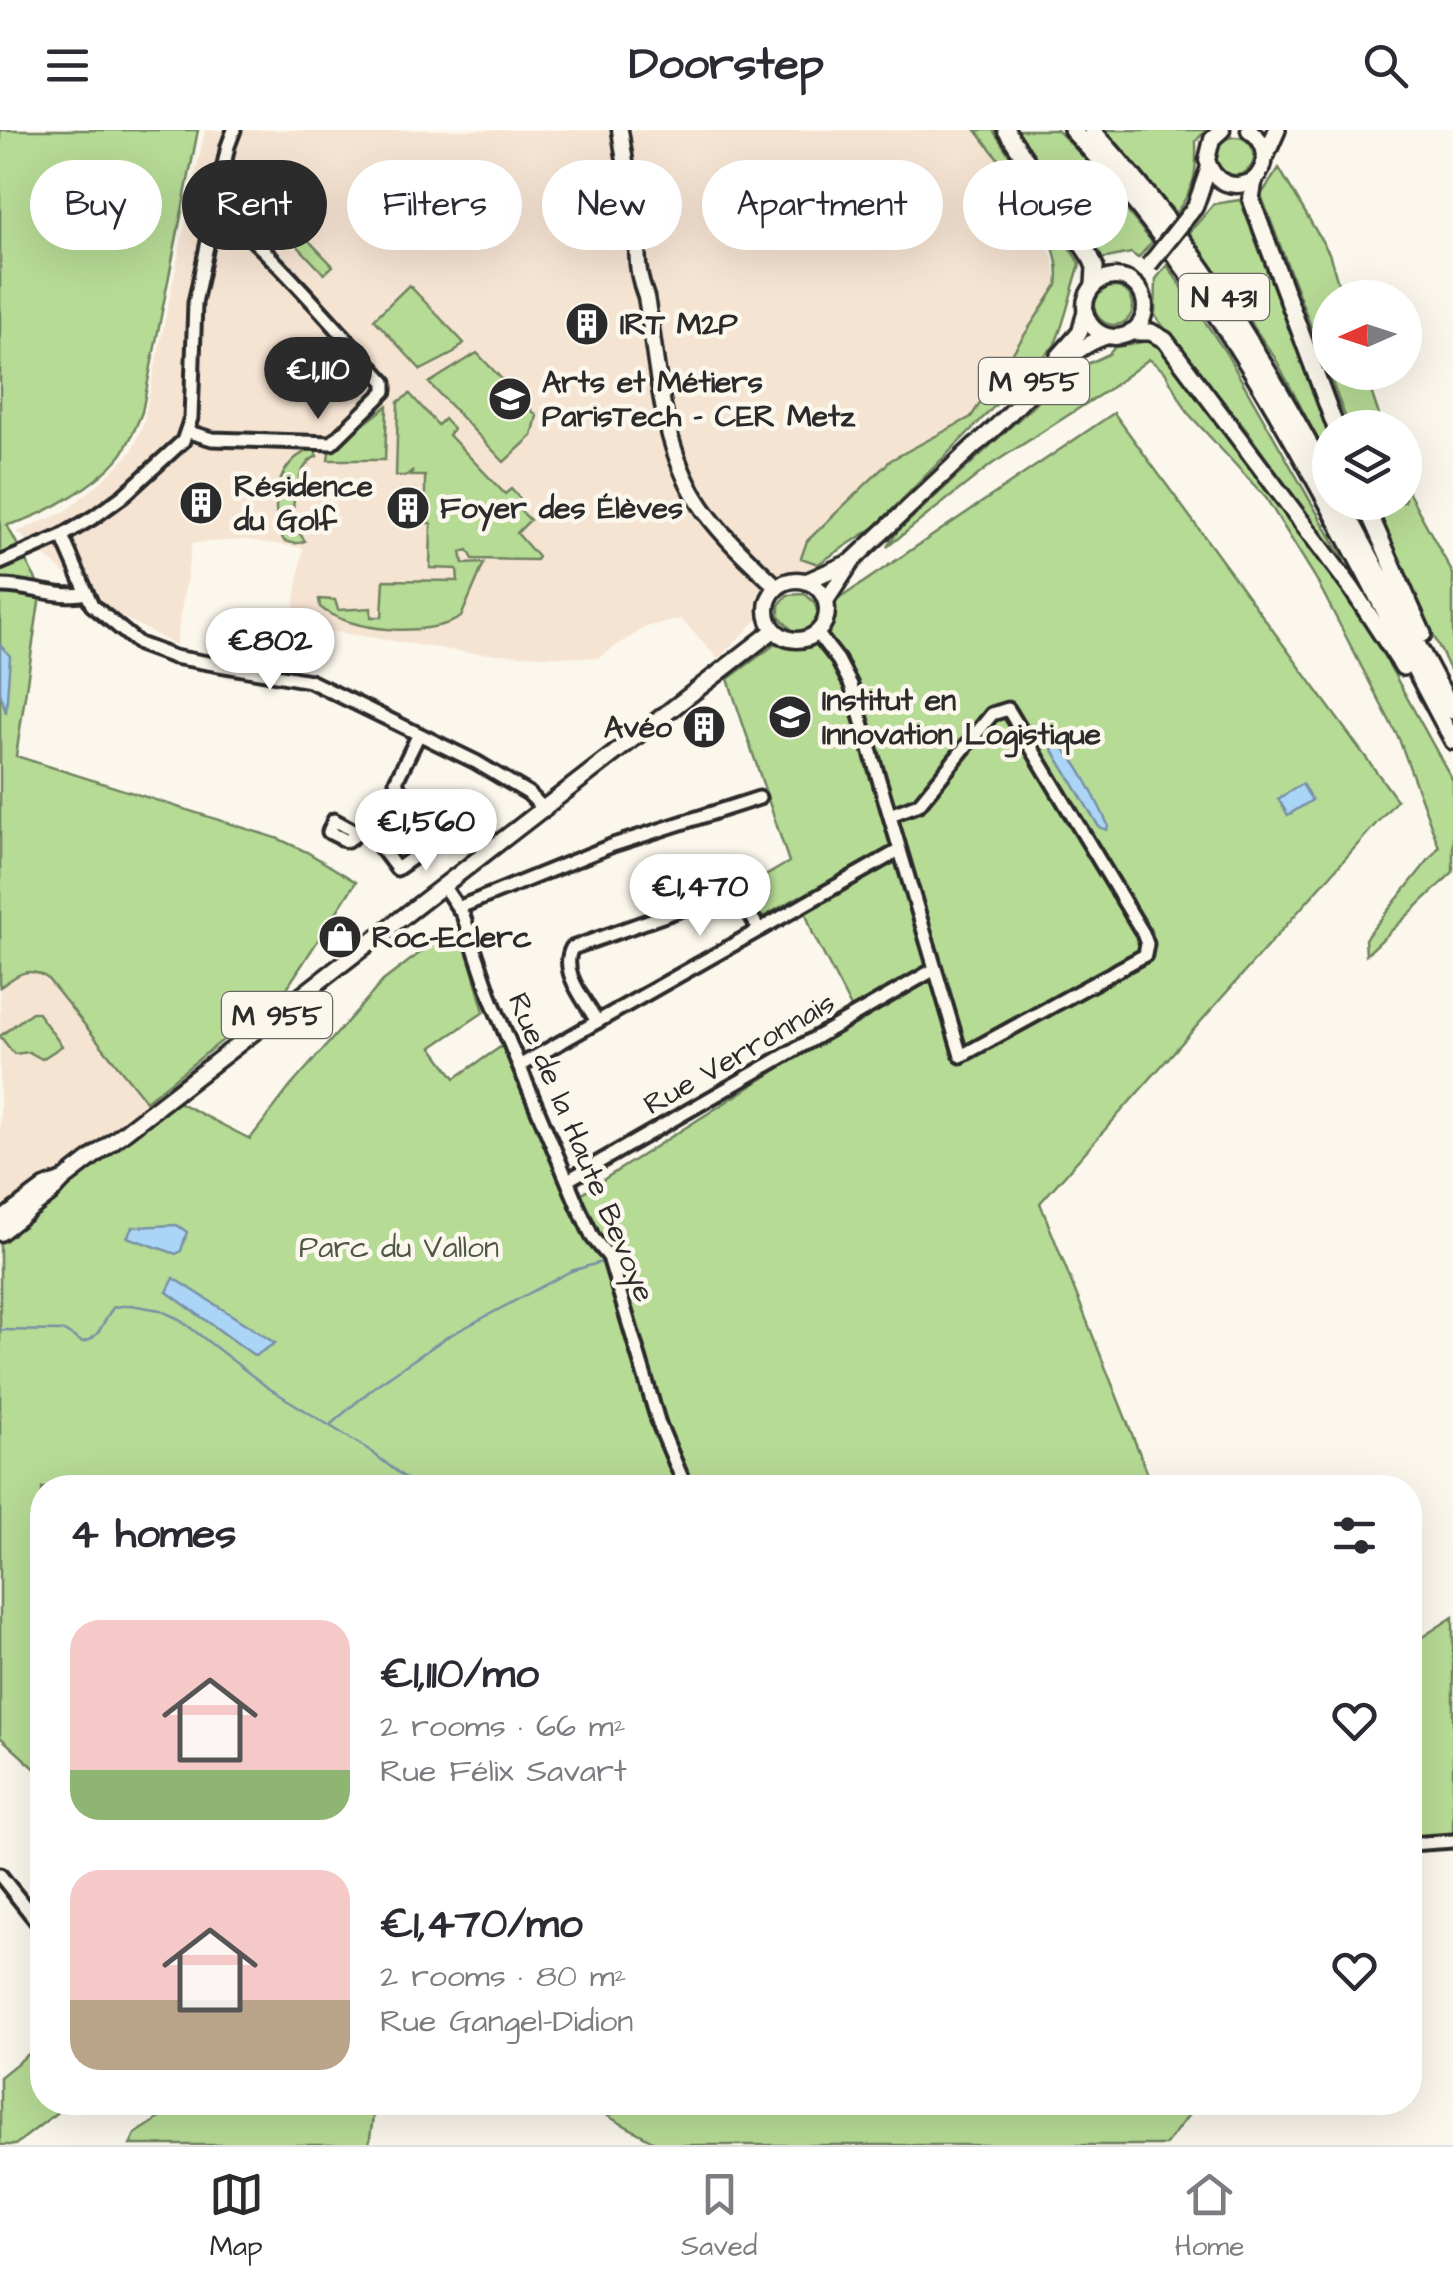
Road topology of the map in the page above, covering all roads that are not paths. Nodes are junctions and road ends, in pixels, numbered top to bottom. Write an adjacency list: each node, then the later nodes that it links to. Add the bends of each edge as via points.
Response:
1 (234, 130): 10 (street)
2 (620, 130): 35 (main road, via 668,427 682,471 707,513)
3 (1006, 130): 19 (highway, via 1092,258)
4 (1072, 130): 43 (highway, N 431, via 1208,298)
5 (1092, 130): 27 (highway, N 431, via 1219,289)
6 (1222, 130): 11 (main road, via 1208,146)
7 (1249, 130): 9 (main road)
8 (1277, 130): 9 (highway)
9 (1266, 155): 12 (main road)
10 (225, 160)
11 (1209, 167): 13 (main road); 14 (main road)
12 (1254, 180): 13 (main road); 24 (highway, via 1251,199)
13 (1229, 185): 14 (main road)
14 (1195, 207): 17 (main road, bridge)
15 (206, 250): 25 (street, via 195,303)
16 (260, 250): 25 (street, via 385,382 385,392 332,443 212,439)
17 (1149, 265): 18 (main road); 20 (main road)
18 (1120, 277): 19 (main road); 20 (main road)
19 (1094, 285): 21 (main road)
20 (1143, 298): 22 (main road, via 1143,317)
21 (1086, 314): 23 (main road); 26 (main road, M 955, via 1074,339)
22 (1131, 332): 23 (main road); 43 (highway, via 1158,335 1183,363 1352,589)
23 (1108, 336): 26 (main road, M 955, via 1072,355)
24 (1329, 410)
25 (189, 432): 30 (street, via 124,496)
26 (975, 445): 31 (main road, M 955)
27 (1312, 449)
28 (1351, 520): 41 (highway)
29 (1372, 520): 40 (highway)
30 (62, 536): 32 (street); 36 (street)
31 (853, 560): 33 (main road, M 955); 37 (main road, M 955)
32 (0, 564)
33 (807, 582): 35 (main road); 37 (main road)
34 (0, 586): 36 (street)
35 (777, 587): 38 (main road, via 767,608)
36 (86, 593): 42 (street, via 96,611 139,644 174,657 310,680)
37 (826, 601): 39 (main road, via 826,619)
38 (774, 630): 39 (main road, via 798,640); 46 (main road, M 955)
39 (816, 633): 47 (street, via 851,685)
40 (1453, 702)
41 (1453, 711)
42 (419, 734): 44 (street, via 396,781); 46 (street, via 528,793)
43 (1453, 742)
44 (403, 798): 44 (street, via 362,831 397,869 431,846 421,830 428,812)
45 (759, 798): 50 (street, via 612,845)
46 (545, 810): 49 (main road, M 955)
47 (890, 815): 48 (street); 52 (street, via 919,804 992,714 1008,708 1147,944 1137,962 961,1056)
48 (900, 850): 51 (street); 52 (street)
49 (444, 886): 50 (street, Rue de la Haute Bevoye); 56 (main road, M 955, via 50,1194)
50 (460, 907): 54 (street, Rue de la Haute Bevoye)
51 (759, 929): 53 (street); 53 (street, via 730,892 572,948 569,972)
52 (935, 968): 55 (street, Rue Verronnais)
53 (598, 1022): 54 (street)
54 (519, 1066): 55 (street, Rue de la Haute Bevoye)
55 (568, 1180): 57 (street, Rue de la Haute Bevoye, via 614,1272)
56 (1, 1221)
57 (681, 1475)
58 (1453, 1842): 59 (street)
59 (1422, 1843)
60 (0, 1874): 61 (street)
61 (30, 1913)

